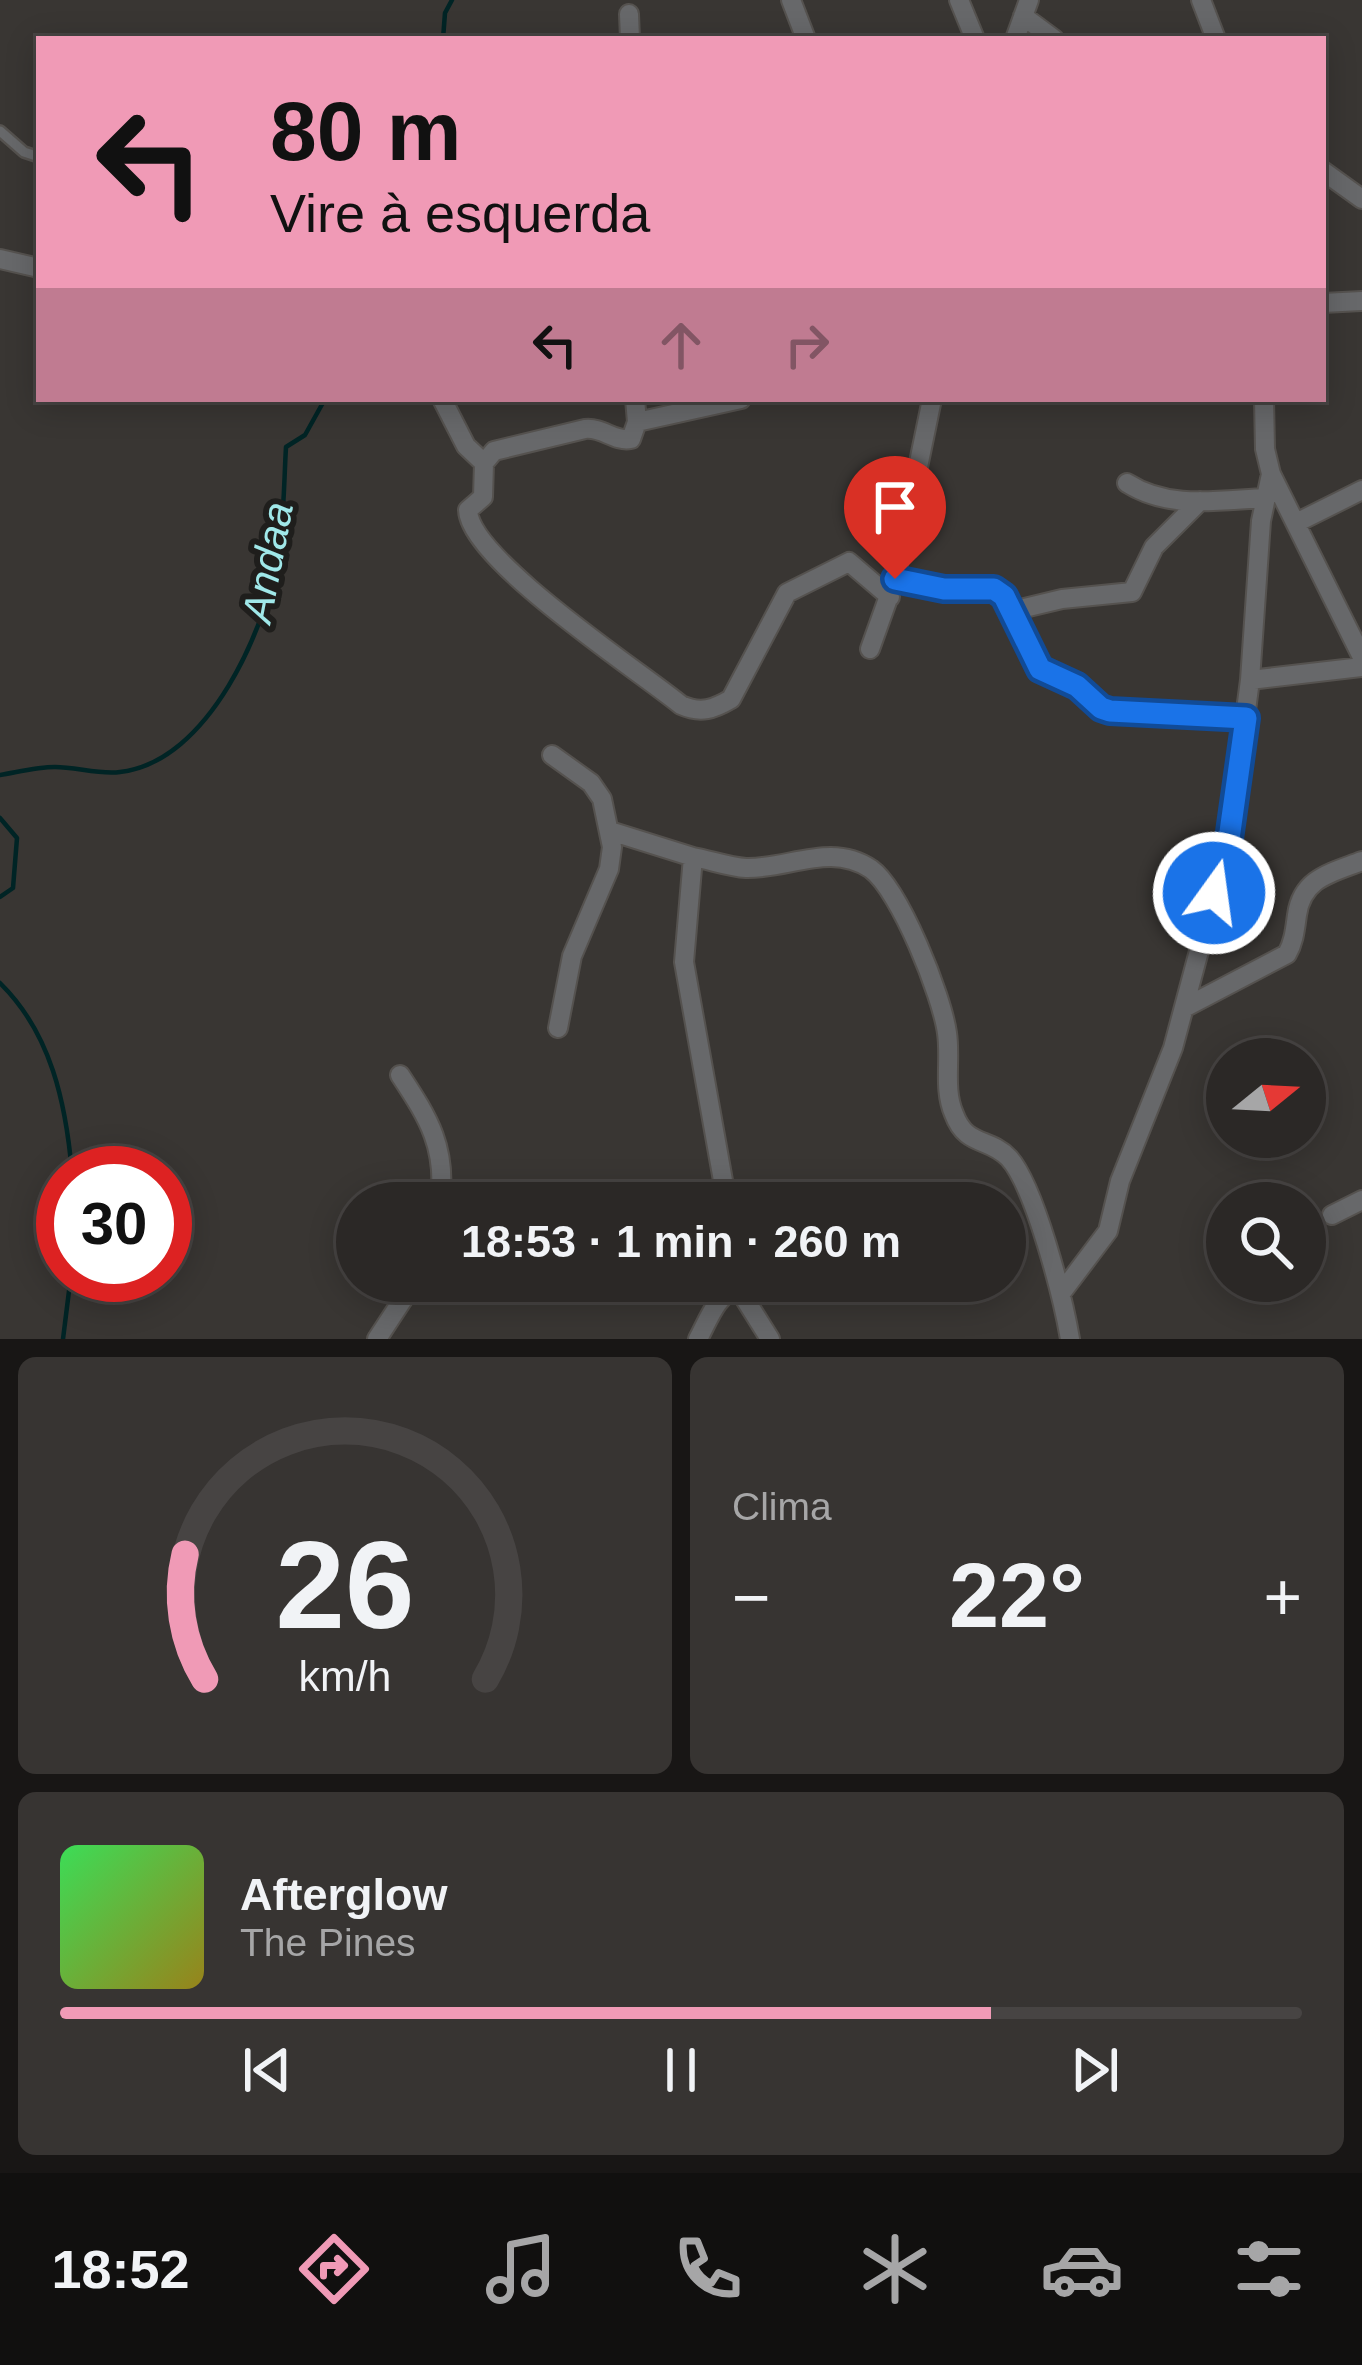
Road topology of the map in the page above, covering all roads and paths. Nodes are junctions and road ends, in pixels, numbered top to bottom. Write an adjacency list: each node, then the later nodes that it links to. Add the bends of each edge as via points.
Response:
1 (791, 0): 7 (street)
2 (959, 0): 8 (street)
3 (1202, 0): 10 (street)
4 (1026, 8): 9 (street)
5 (629, 14): 6 (street)
6 (630, 36)
7 (805, 36)
8 (974, 36)
9 (1051, 36)
10 (1215, 36)
11 (0, 131): 12 (lane)
12 (36, 156)
13 (1326, 173): 14 (street)
14 (1362, 199)
15 (0, 259): 16 (street)
16 (36, 267)
17 (1362, 301): 18 (street)
18 (1326, 303)
19 (444, 402): 25 (street)
20 (635, 402): 24 (street)
21 (727, 402): 24 (street)
22 (931, 402): 32 (street)
23 (1264, 402): 26 (street)
24 (637, 422): 25 (street, via 632,439 585,429 494,452)
25 (484, 463): 32 (street, via 483,497 467,518 498,563 695,711 731,699 796,586 849,562)
26 (1271, 474): 29 (street); 31 (street)
27 (1127, 483): 30 (street, via 1154,497)
28 (1362, 490): 31 (street)
29 (1266, 498): 30 (street); 37 (street)
30 (1200, 501): 33 (street, via 1154,548 1132,592)
31 (1296, 523): 35 (street)
32 (892, 588): 33 (street, via 994,589); 34 (street)
33 (1012, 611): 38 (street, via 1040,669 1101,708)
34 (870, 649)
35 (1362, 658)
36 (1362, 668): 37 (street)
37 (1250, 680): 38 (street)
38 (1246, 718): 43 (street, via 1229,839)
39 (552, 755): 40 (street, via 591,783)
40 (610, 831): 41 (street); 44 (street, via 609,869 572,956)
41 (692, 857): 47 (street, via 684,962); 50 (street, via 746,868 848,858 889,884 945,1019 955,1118 968,1138 1010,1159)
42 (1362, 861): 43 (street, via 1305,889 1287,954)
43 (1184, 1007): 50 (street, via 1108,1231)
44 (558, 1028)
45 (400, 1075): 46 (street, via 441,1150)
46 (440, 1182)
47 (723, 1182)
48 (1362, 1200): 49 (street)
49 (1332, 1215)
50 (1062, 1292): 55 (street)
51 (401, 1302): 52 (street)
52 (377, 1339)
53 (698, 1339): 54 (street, via 720,1300 738,1288)
54 (770, 1339)
55 (1070, 1339)

